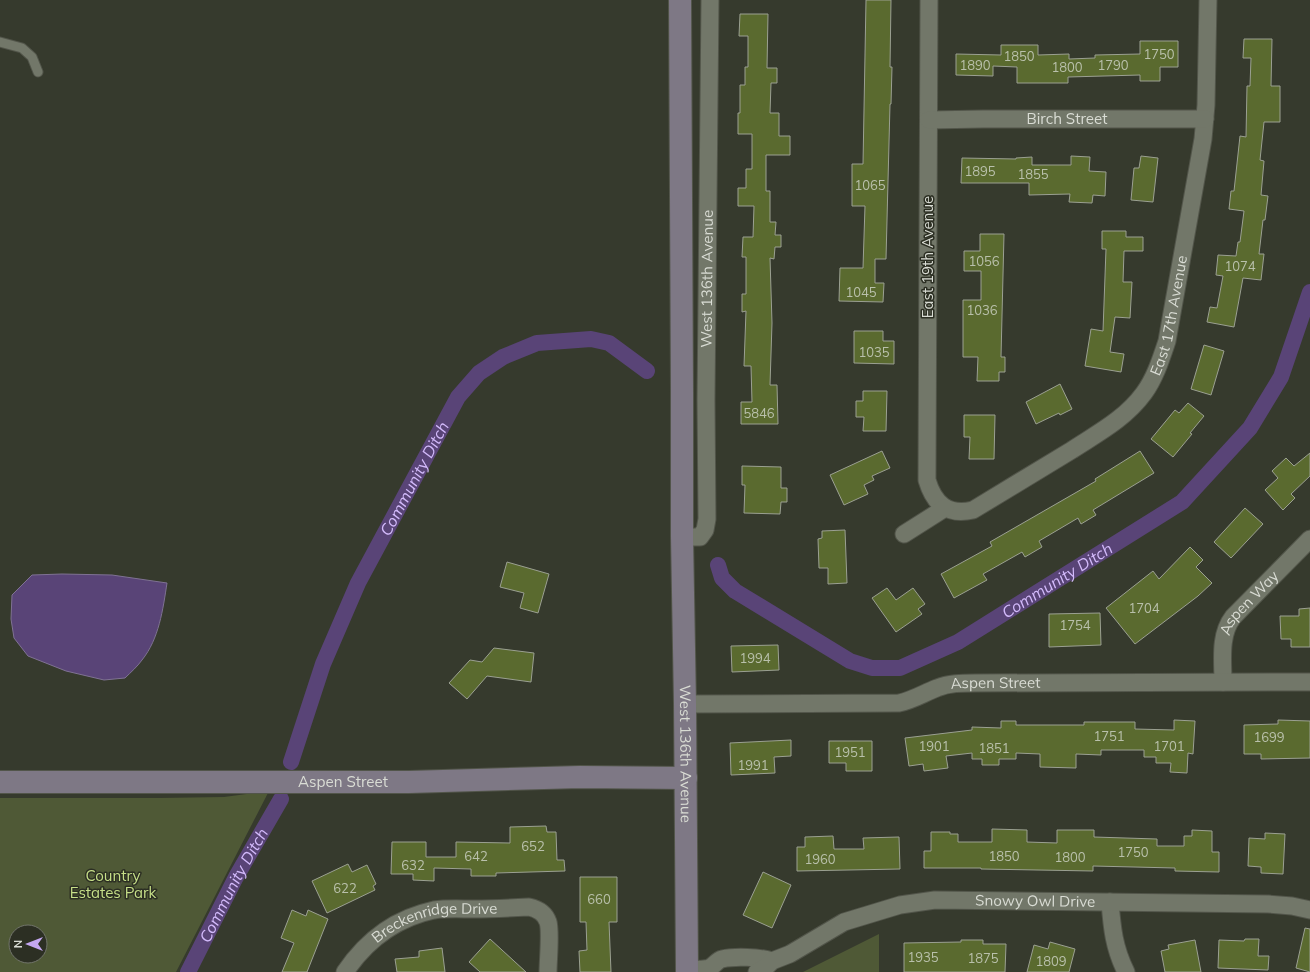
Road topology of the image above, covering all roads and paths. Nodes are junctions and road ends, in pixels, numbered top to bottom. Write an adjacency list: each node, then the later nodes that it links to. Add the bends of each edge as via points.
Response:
1 (680, 0): 11 (main road, West 136th Avenue)
2 (710, 0): 11 (street, West 136th Avenue, via 707,519 705,530 700,537)
3 (929, 0): 8 (street, East 19th Avenue)
4 (1208, 0): 7 (street, East 17th Avenue)
5 (0, 42): 6 (lane, via 22,48 32,57)
6 (38, 72)
7 (1205, 119): 8 (street, Birch Street); 9 (street, East 17th Avenue, via 1167,341 1153,379 1144,393 1116,422 973,510 959,512)
8 (929, 120): 9 (street, East 19th Avenue, via 927,480 930,492)
9 (945, 508): 10 (street)
10 (904, 534)
11 (682, 537): 15 (main road, West 136th Avenue)
12 (1310, 539): 13 (street, Aspen Way, via 1228,623 1223,651)
13 (1223, 682): 14 (street, Aspen Street); 15 (street, Aspen Street, via 974,683 938,687 899,703)
14 (1310, 682)
15 (685, 704): 16 (main road, West 136th Avenue)
16 (686, 778): 17 (main road, Aspen Street, via 580,777 409,782); 21 (main road, West 136th Avenue)
17 (0, 782)
18 (1110, 902): 19 (street, Snowy Owl Drive, via 1268,904); 20 (street, Snowy Owl Drive, via 935,900 900,905 842,918 790,954); 26 (street, via 1116,948)
19 (1310, 910)
20 (772, 961): 22 (street, via 753,957 723,959 718,961); 25 (street, Snowy Owl Drive)
21 (687, 970): 22 (street)
22 (713, 970)
23 (345, 972): 24 (street, Breckenridge Drive, via 370,942 403,920 416,915 435,910 529,907 541,911 548,922)
24 (548, 972)
25 (757, 972)
26 (1126, 972)

